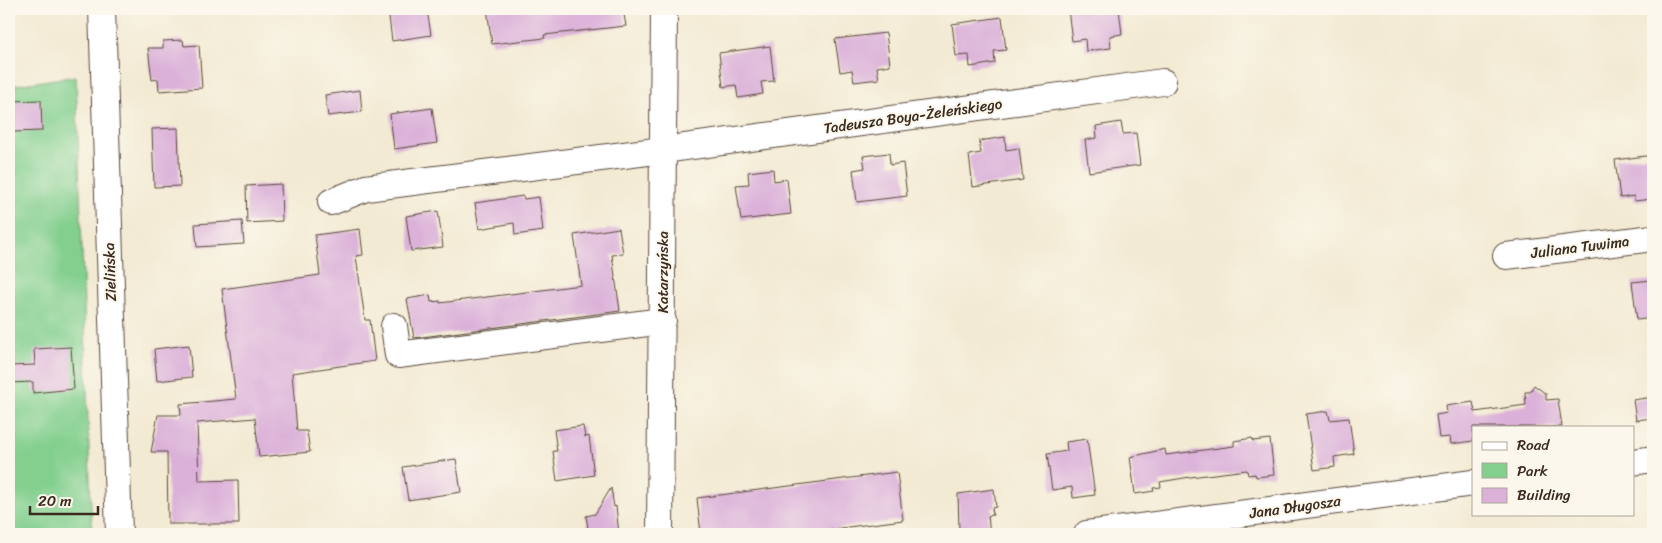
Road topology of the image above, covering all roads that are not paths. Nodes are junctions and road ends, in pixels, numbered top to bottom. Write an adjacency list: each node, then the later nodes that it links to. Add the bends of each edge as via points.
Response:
1 (102, 9): 13 (street, Zielińska)
2 (664, 9): 4 (street, Katarzyńska)
3 (1163, 82): 4 (street, Tadeusza Boya-Żeleńskiego)
4 (663, 150): 5 (street, Tadeusza Boya-Żeleńskiego, via 366,188); 8 (street, Katarzyńska)
5 (331, 202)
6 (1653, 238): 7 (street, Juliana Tuwima)
7 (1506, 256)
8 (663, 321): 9 (street, via 398,355); 14 (street, Katarzyńska)
9 (394, 326)
10 (1653, 459): 11 (street)
11 (1634, 462)
12 (1472, 483): 15 (street, Jana Długosza)
13 (119, 534)
14 (660, 534)
15 (1087, 534)

